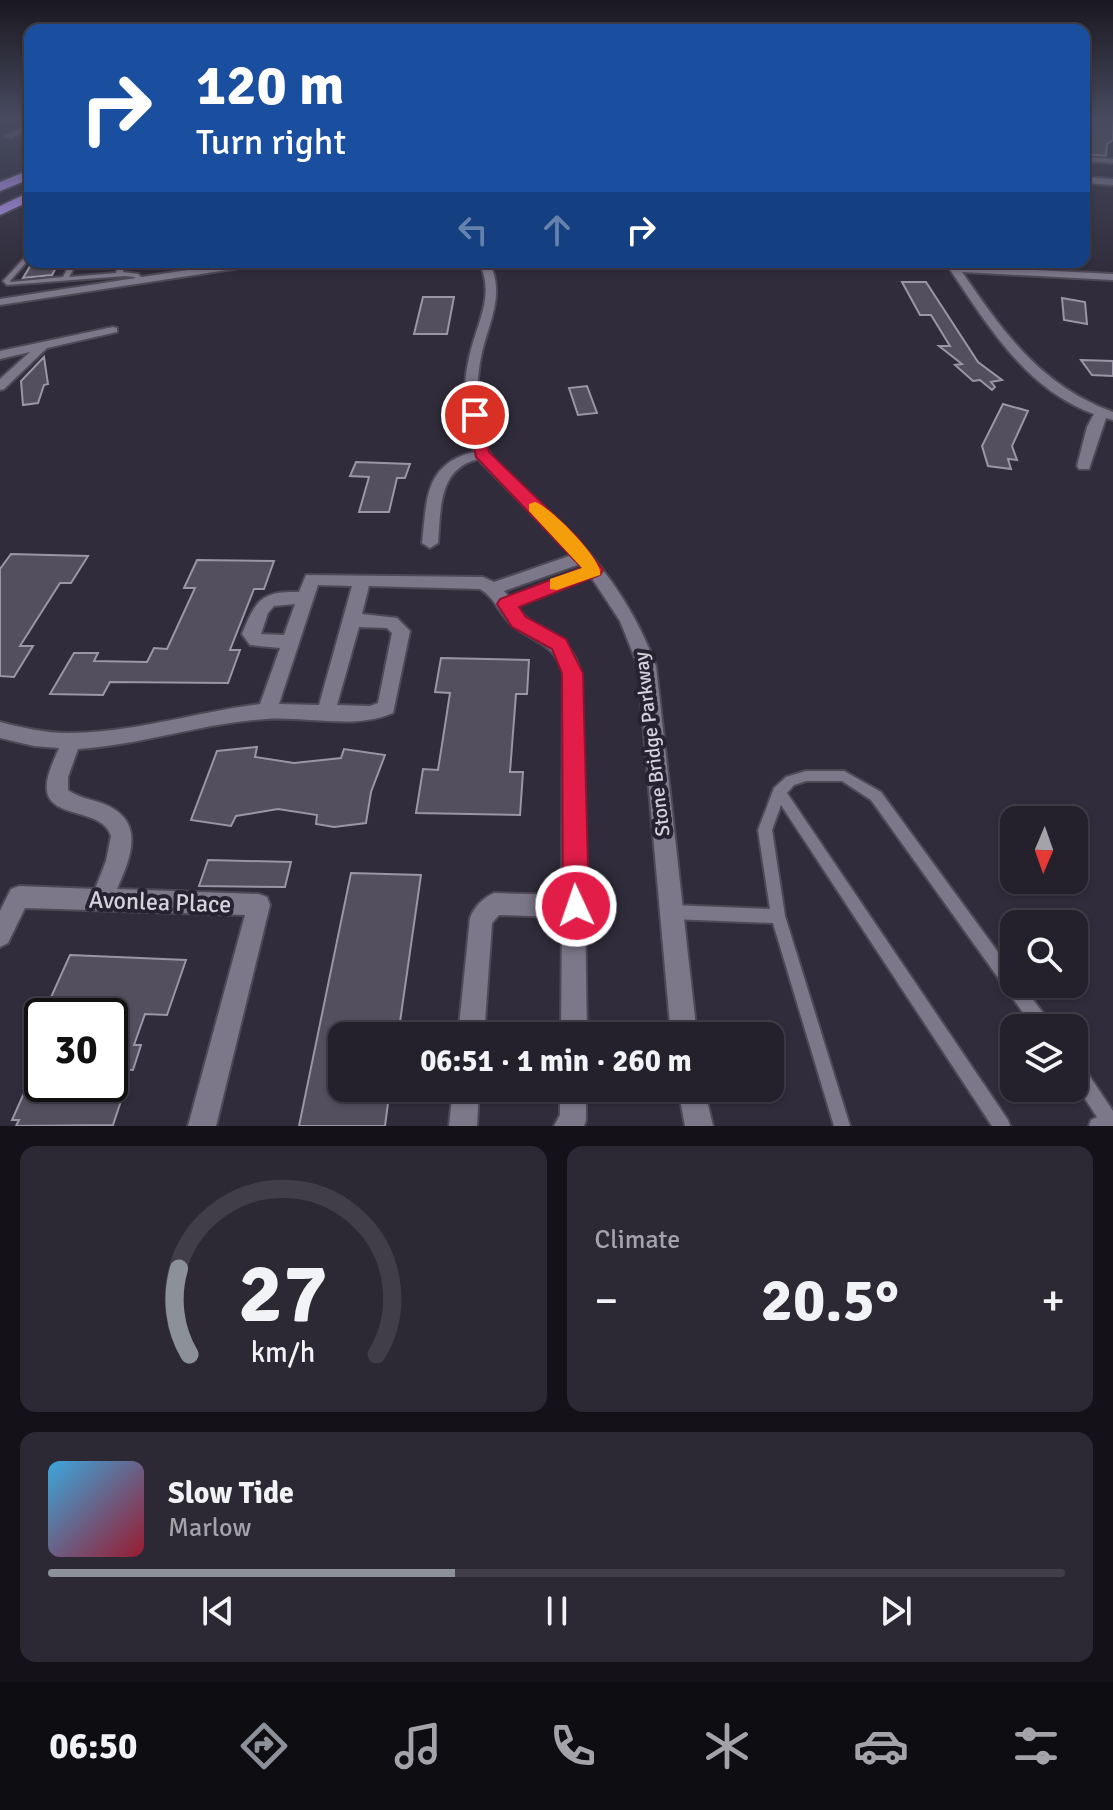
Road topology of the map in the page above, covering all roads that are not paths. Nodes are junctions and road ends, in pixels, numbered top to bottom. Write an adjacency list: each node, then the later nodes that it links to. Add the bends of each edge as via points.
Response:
1 (24, 177): 5 (highway)
2 (1090, 180): 3 (street)
3 (1113, 182)
4 (24, 186): 6 (highway)
5 (0, 187)
6 (0, 196)
7 (24, 199): 8 (highway)
8 (0, 211)
9 (24, 261): 18 (lane, via 6,281 9,284)
10 (71, 268): 18 (lane)
11 (120, 268): 16 (lane)
12 (203, 268): 19 (street)
13 (488, 268): 26 (street, via 493,298 473,362)
14 (954, 268): 25 (street, via 1048,387)
15 (982, 268): 17 (street)
16 (119, 274): 18 (lane); 19 (lane)
17 (1113, 277)
18 (65, 279)
19 (140, 279): 20 (street)
20 (0, 302)
21 (113, 330): 22 (street)
22 (44, 345): 23 (street); 24 (street)
23 (0, 355)
24 (0, 386)
25 (1107, 414): 27 (street, via 1094,427)
26 (482, 454): 28 (street, via 450,463 438,479); 29 (street, Stone Bridge Parkway)
27 (1084, 466)
28 (430, 543)
29 (588, 564): 31 (street); 42 (street, Stone Bridge Parkway, via 636,631 647,666)
30 (362, 580): 31 (street, via 483,583); 32 (street, via 312,579); 33 (street)
31 (501, 596): 41 (street, via 519,622 559,644 572,673)
32 (304, 598): 34 (street); 34 (street, via 270,597 251,634 256,640)
33 (352, 620): 36 (street); 36 (street, via 391,622 401,631 386,708 371,714)
34 (290, 642): 35 (street)
35 (267, 711): 36 (street); 38 (street, via 223,714 120,739)
36 (326, 712)
37 (0, 730): 38 (street)
38 (71, 742): 40 (street, via 57,792 66,802 109,814 123,831)
39 (779, 792): 43 (lane, via 765,830); 45 (lane, via 806,776 844,776 876,796); 59 (lane)
40 (102, 900): 44 (street, Avonlea Place, via 19,897); 54 (street, Avonlea Place, via 259,905)
41 (576, 906): 46 (street, via 494,904 481,918); 47 (street)
42 (670, 912): 43 (lane); 48 (street, Stone Bridge Parkway)
43 (778, 916): 58 (lane)
44 (0, 935)
45 (1034, 1014)
46 (472, 1022)
47 (574, 1022)
48 (682, 1022)
49 (1088, 1092): 53 (lane)
50 (465, 1102): 55 (street)
51 (573, 1102): 56 (street)
52 (694, 1102): 57 (street)
53 (1106, 1124)
54 (202, 1126)
55 (463, 1126)
56 (568, 1126)
57 (699, 1126)
58 (842, 1126)
59 (1002, 1126)

